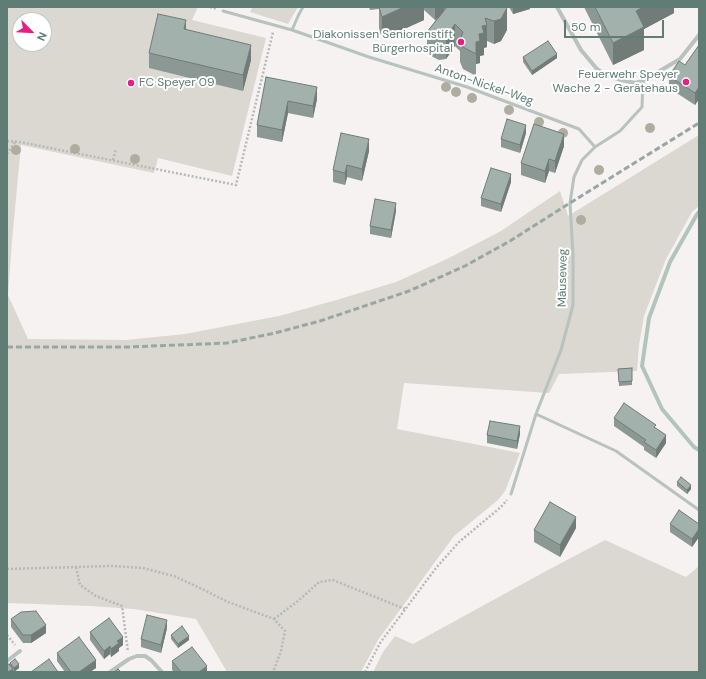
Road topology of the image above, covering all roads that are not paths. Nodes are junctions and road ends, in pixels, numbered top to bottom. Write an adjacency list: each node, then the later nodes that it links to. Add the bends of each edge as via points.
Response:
1 (303, 7): 4 (lane)
2 (557, 7): 6 (street, via 581,50 597,69 621,80 635,83)
3 (223, 11): 4 (lane, Anton-Nickel-Weg)
4 (292, 30): 7 (lane, Anton-Nickel-Weg, via 467,87 579,129)
5 (699, 35): 6 (street, via 680,59)
6 (643, 81): 7 (lane, Mäuseweg, via 642,107 620,130)
7 (595, 147): 8 (lane, Mäuseweg, via 582,160 574,177 570,203 573,304 560,350)
8 (536, 414): 9 (lane, Mäuseweg); 10 (lane, via 616,451)
9 (511, 494)
10 (699, 510)
11 (20, 651): 12 (street)
12 (7, 661)
13 (110, 672): 14 (street, via 128,659 137,656 145,656)
14 (162, 672)

